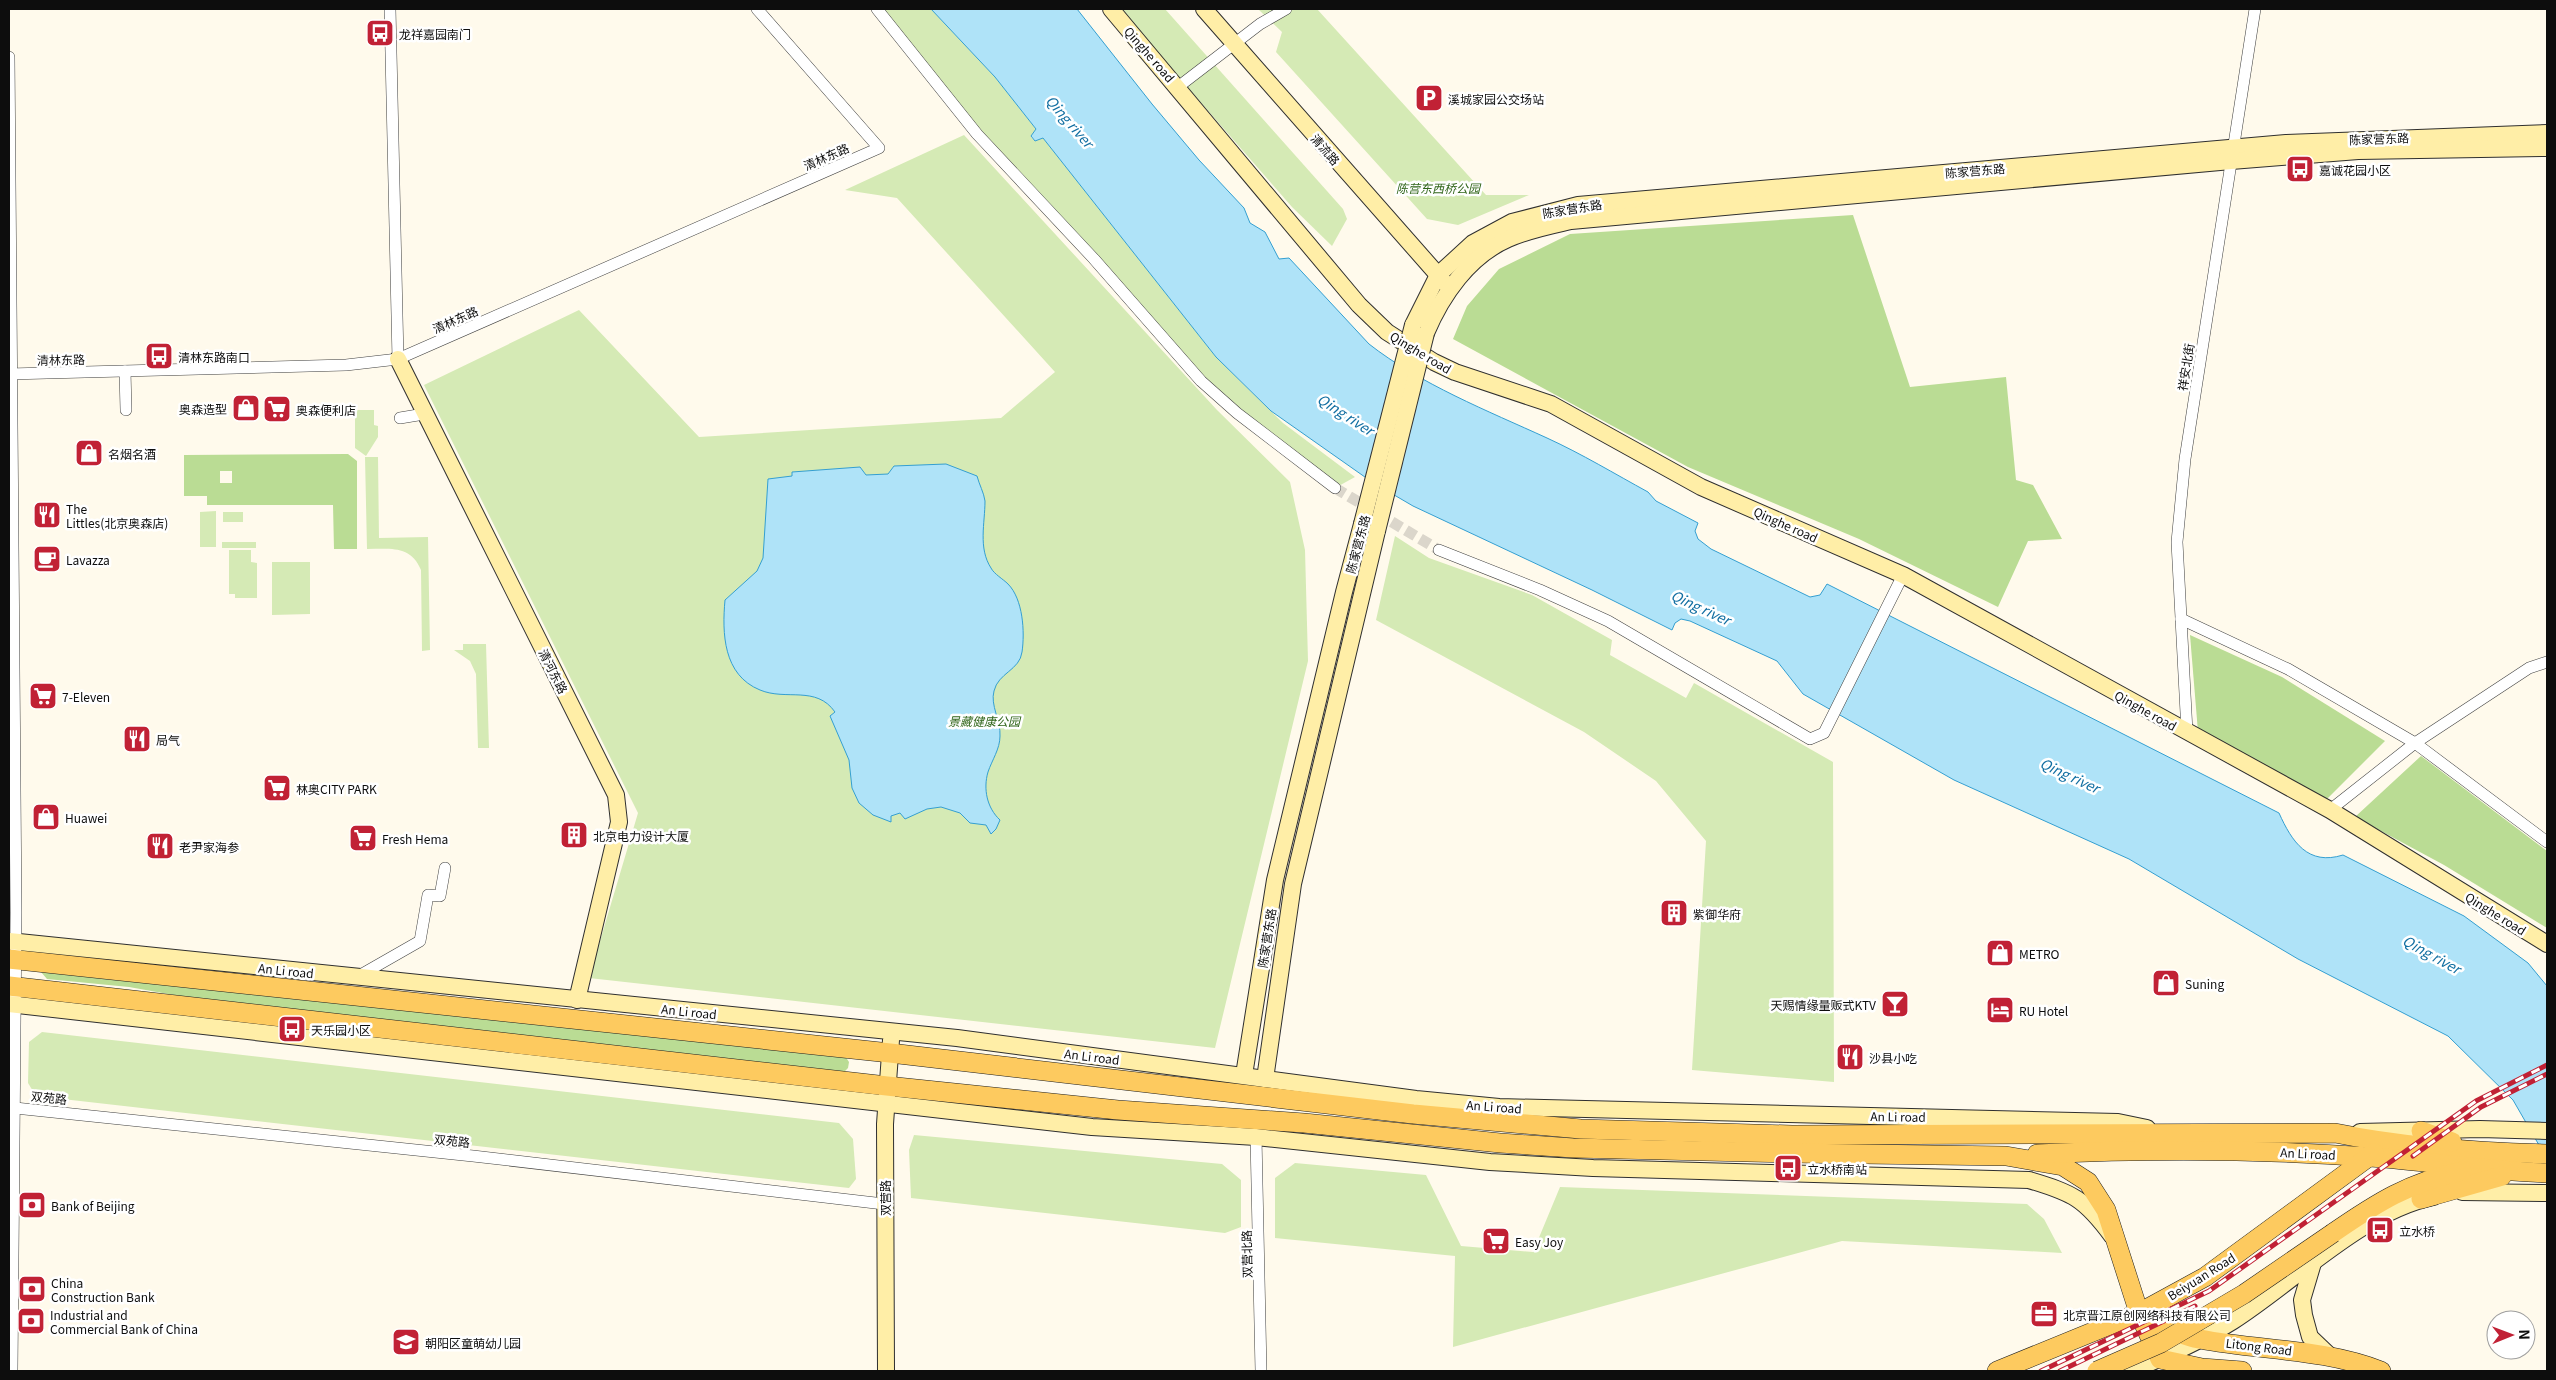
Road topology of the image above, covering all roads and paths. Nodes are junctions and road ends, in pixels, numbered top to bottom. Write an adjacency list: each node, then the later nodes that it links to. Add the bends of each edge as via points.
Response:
1 (390, 9): 17 (street)
2 (758, 9): 17 (street, 清林东路, via 879,148)
3 (877, 9): 23 (street, via 978,134 1201,381 1237,413)
4 (1111, 9): 10 (street, Qinghe road)
5 (1204, 9): 8 (street, 清流路)
6 (1286, 9): 8 (street)
7 (2255, 9): 13 (street, 祥安北街)
8 (1234, 44): 10 (street); 14 (street, 清流路)
9 (9, 57): 19 (street)
10 (1178, 87): 26 (street, Qinghe road, via 1359,305 1387,332 1455,372 1551,404 1701,487)
11 (2547, 133): 13 (street, 陈家营东路, via 2366,139)
12 (2547, 148): 13 (street, 陈家营东路)
13 (2232, 154): 14 (street, 陈家营东路, via 1578,205 1512,222 1473,243); 15 (street, 陈家营东路, via 1571,221 1534,230 1490,248); 27 (street, 祥安北街, via 2185,459 2177,542)
14 (1438, 276): 15 (street, 清流路); 16 (street, 陈家营东路)
15 (1450, 289): 16 (street, 陈家营东路)
16 (1420, 329): 24 (street, 陈家营东路, bridge)
17 (398, 358): 18 (street, 清林东路, via 346,365); 38 (street, 清河东路, via 616,795 620,822)
18 (126, 371): 19 (street, 清林东路); 20 (street)
19 (10, 374): 35 (street)
20 (126, 410)
21 (418, 415): 22 (street)
22 (400, 418)
23 (1335, 488)
24 (1370, 528): 41 (street, 陈家营东路, via 1341,602 1275,880); 42 (street, 陈家营东路, via 1292,884)
25 (1439, 550): 26 (street, via 1608,621 1810,739 1824,733)
26 (1903, 576): 29 (street, Qinghe road)
27 (2181, 619): 29 (street, 祥安北街); 30 (street, via 2288,669)
28 (2547, 662): 30 (street, via 2529,668)
29 (2186, 732): 31 (street, Qinghe road)
30 (2415, 743): 31 (street); 32 (street)
31 (2330, 810): 34 (street, Qinghe road)
32 (2547, 842)
33 (444, 868): 36 (street, via 440,896 428,895 420,941)
34 (2547, 944)
35 (12, 950): 36 (street, An Li road); 37 (street); 40 (main road, An Li road)
36 (357, 977): 38 (street, An Li road)
37 (12, 996): 43 (main road, An Li road); 44 (street)
38 (577, 1000): 39 (street, An Li road)
39 (893, 1029): 40 (street, 双营路); 41 (street, An Li road)
40 (890, 1053): 43 (street, 双营路); 48 (main road, An Li road, via 1413,1114 1581,1129 1792,1136)
41 (1244, 1075): 42 (street, An Li road)
42 (1264, 1079): 48 (street, An Li road, via 1499,1107 2118,1122)
43 (886, 1096): 49 (street, An Li road, via 1092,1127); 52 (main road, An Li road, via 1304,1123 1509,1144); 59 (street, 双营路)
44 (16, 1108): 59 (street, 双苑路, via 473,1156); 66 (street)
45 (2421, 1131): 46 (street, An Li road); 47 (street, An Li road); 54 (main road)
46 (2547, 1131)
47 (2335, 1132): 48 (main road, An Li road); 50 (main road, An Li road)
48 (2176, 1134)
49 (1256, 1137): 60 (street, An Li road, via 1499,1163 2029,1180 2065,1190 2094,1212); 68 (street, 双营北路)
50 (2384, 1143): 53 (main road, Beiyuan Road); 54 (main road, An Li road)
51 (2547, 1154): 54 (main road, An Li road, via 2502,1153)
52 (2006, 1156): 53 (main road, An Li road, via 2242,1150); 60 (main road, An Li road, via 2063,1166 2088,1182 2106,1210)
53 (2371, 1157): 54 (main road, An Li road); 62 (main road, Beiyuan Road, via 2205,1277)
54 (2475, 1159): 55 (main road, An Li road); 70 (main road, bridge, via 2448,1174 2382,1199 2244,1294 2161,1343)
55 (2520, 1172): 56 (main road); 58 (main road)
56 (2547, 1173)
57 (2547, 1193): 58 (street, via 2473,1190)
58 (2421, 1199): 61 (street, via 2376,1220)
59 (884, 1204): 67 (street, 双营路)
60 (2114, 1240): 62 (main road, An Li road)
61 (2313, 1263): 63 (street, via 2232,1321); 64 (street, via 2302,1300 2304,1315 2310,1337)
62 (2140, 1314): 63 (main road, Litong Road); 65 (main road, An Li road); 69 (main road, Beiyuan Road)
63 (2198, 1339): 64 (main road, Litong Road, via 2291,1349); 65 (street)
64 (2331, 1357): 74 (main road, Litong Road)
65 (2160, 1358): 71 (street); 72 (street); 73 (main road, via 2202,1368)
66 (12, 1371)
67 (886, 1371)
68 (1261, 1371)
69 (1997, 1371)
70 (2097, 1371)
71 (2130, 1371)
72 (2180, 1371)
73 (2242, 1371)
74 (2381, 1371)

